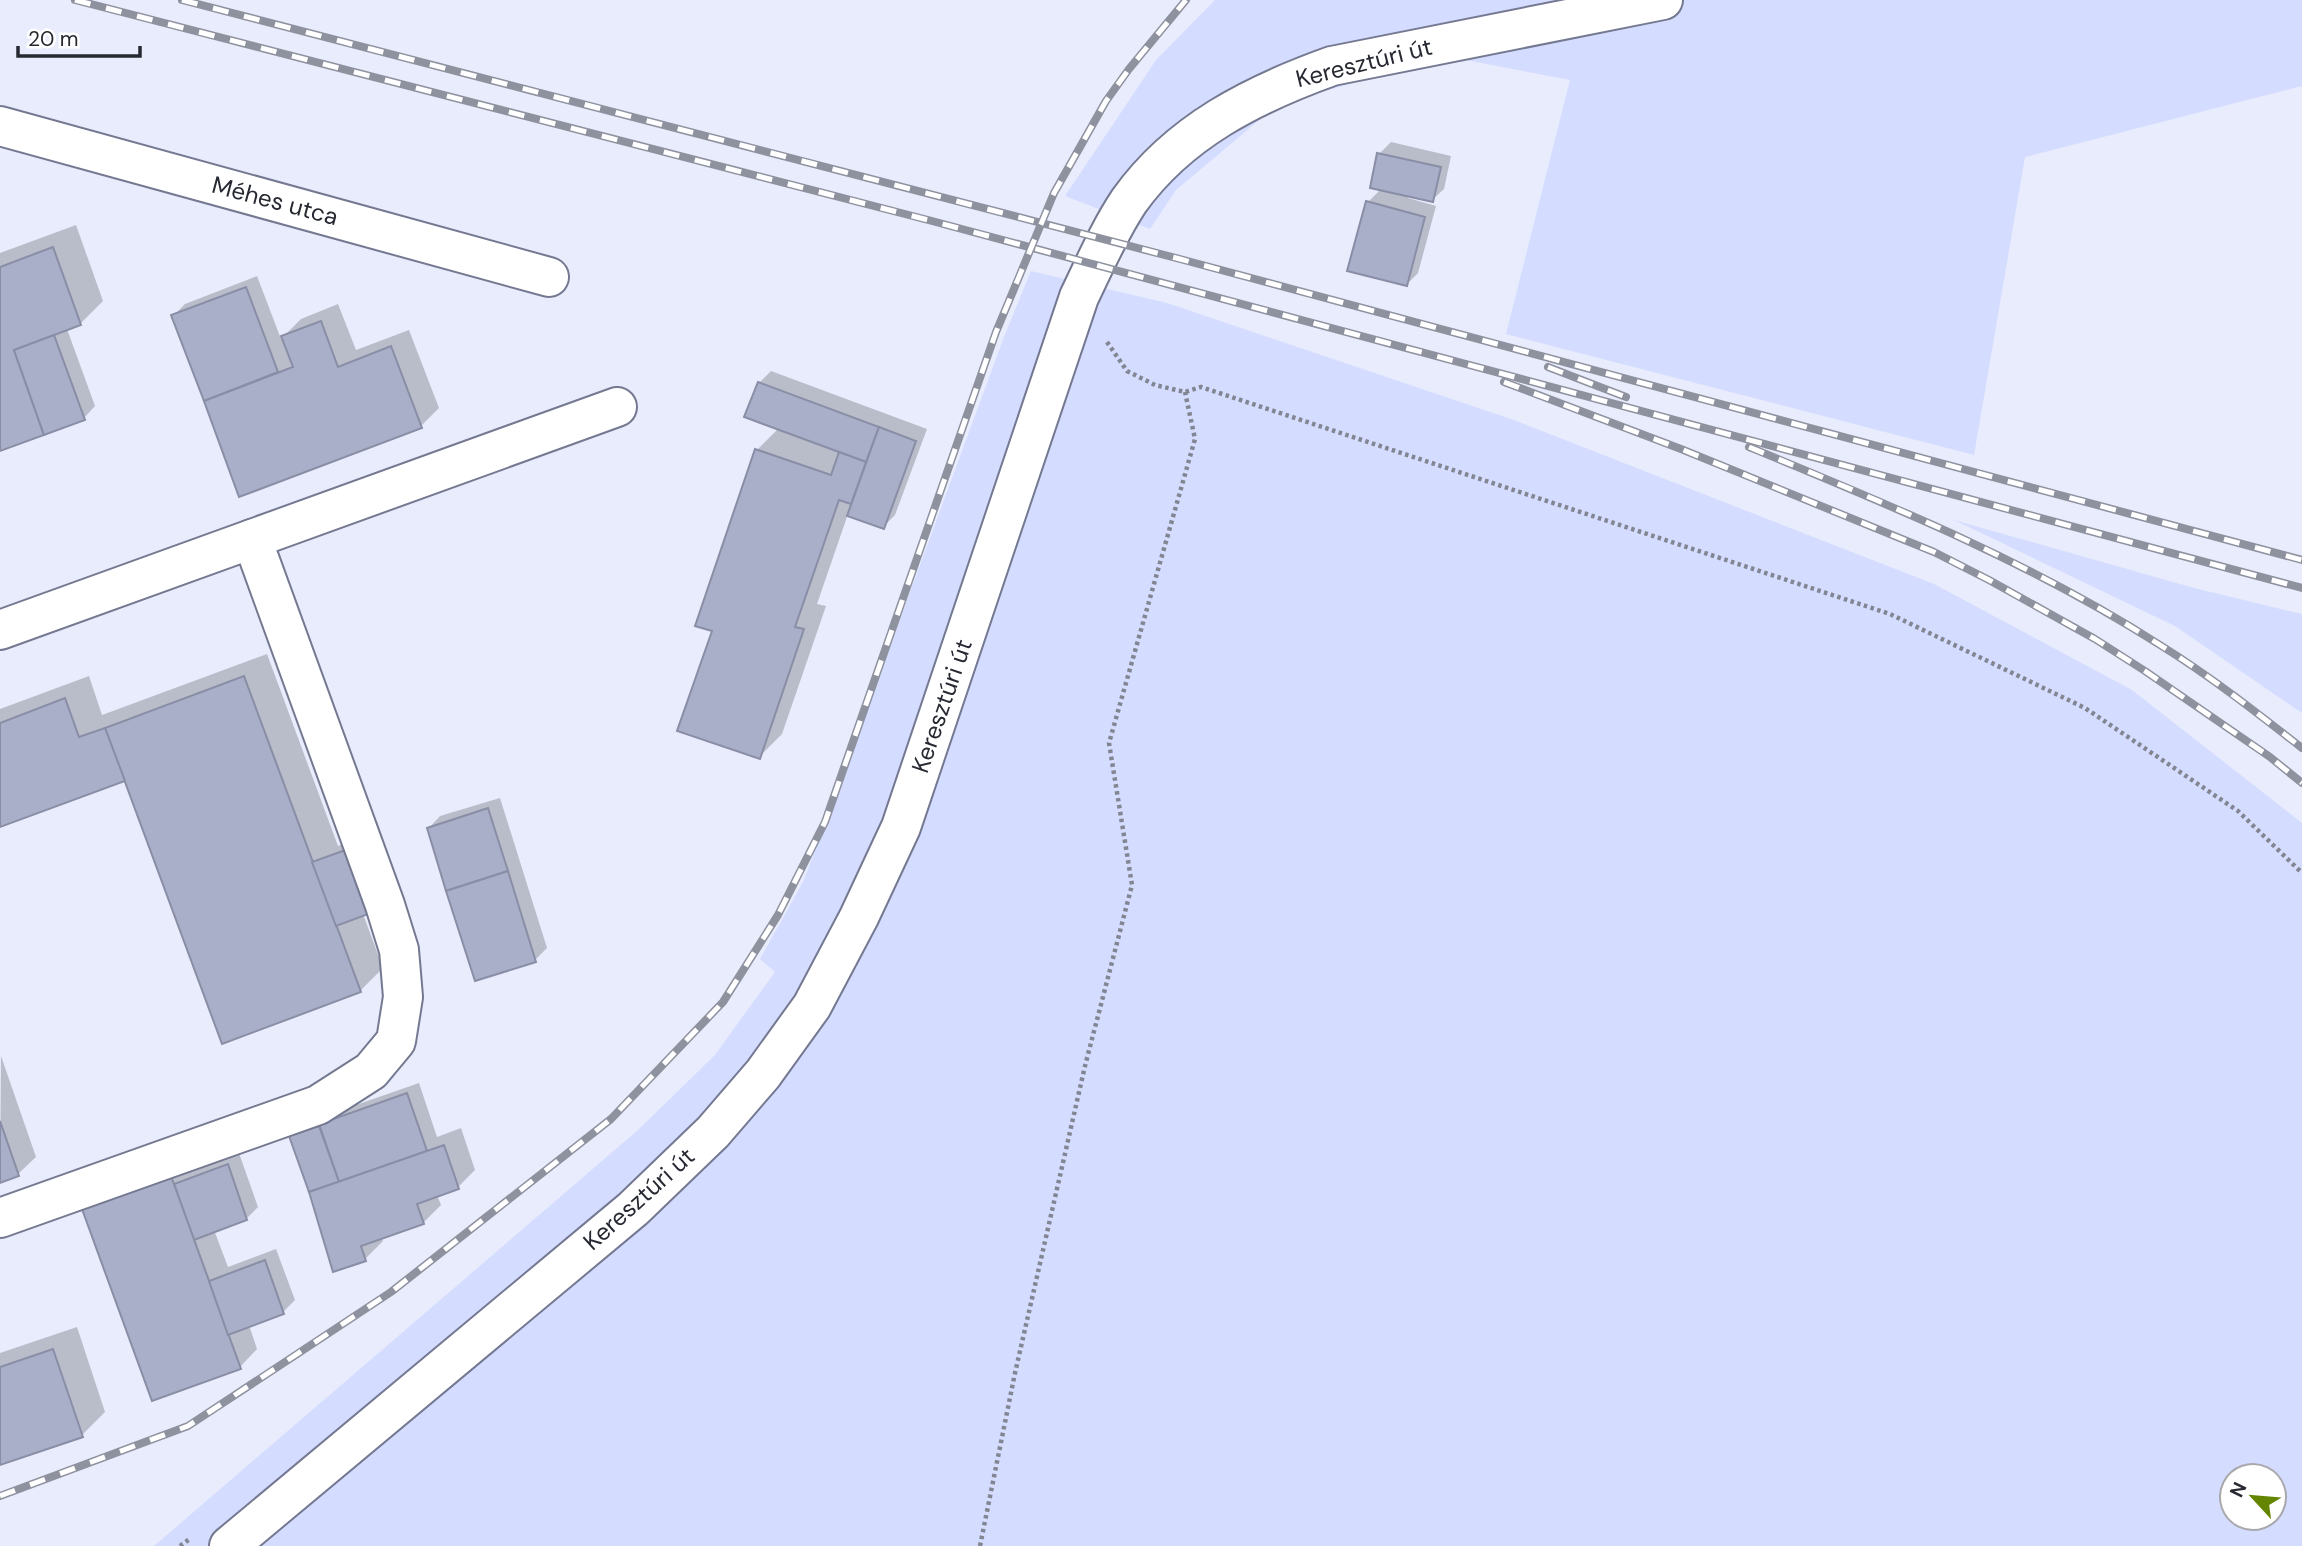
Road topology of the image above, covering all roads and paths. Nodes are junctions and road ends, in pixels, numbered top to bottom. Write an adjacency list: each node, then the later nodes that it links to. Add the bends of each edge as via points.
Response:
1 (1663, 0): 2 (main road, Keresztúri út)
2 (1624, 4): 5 (main road, Keresztúri út, via 1332,66 1235,107 1198,131 1130,201)
3 (0, 126): 4 (main road, Méhes utca)
4 (549, 277)
5 (1079, 297): 6 (path, via 1128,372); 12 (main road, Keresztúri út, via 901,827 813,1006 713,1132 633,1209)
6 (1185, 392): 10 (path, via 1201,387 1890,614 2085,708 2238,811); 14 (path, via 1195,439 1109,743 1132,885 1072,1119)
7 (617, 407): 8 (main road)
8 (252, 539): 9 (main road); 11 (main road, via 399,950 403,997 396,1041 371,1071 318,1105)
9 (0, 630)
10 (2302, 873)
11 (0, 1218)
12 (214, 1539): 13 (path)
13 (180, 1546)
14 (980, 1546)

